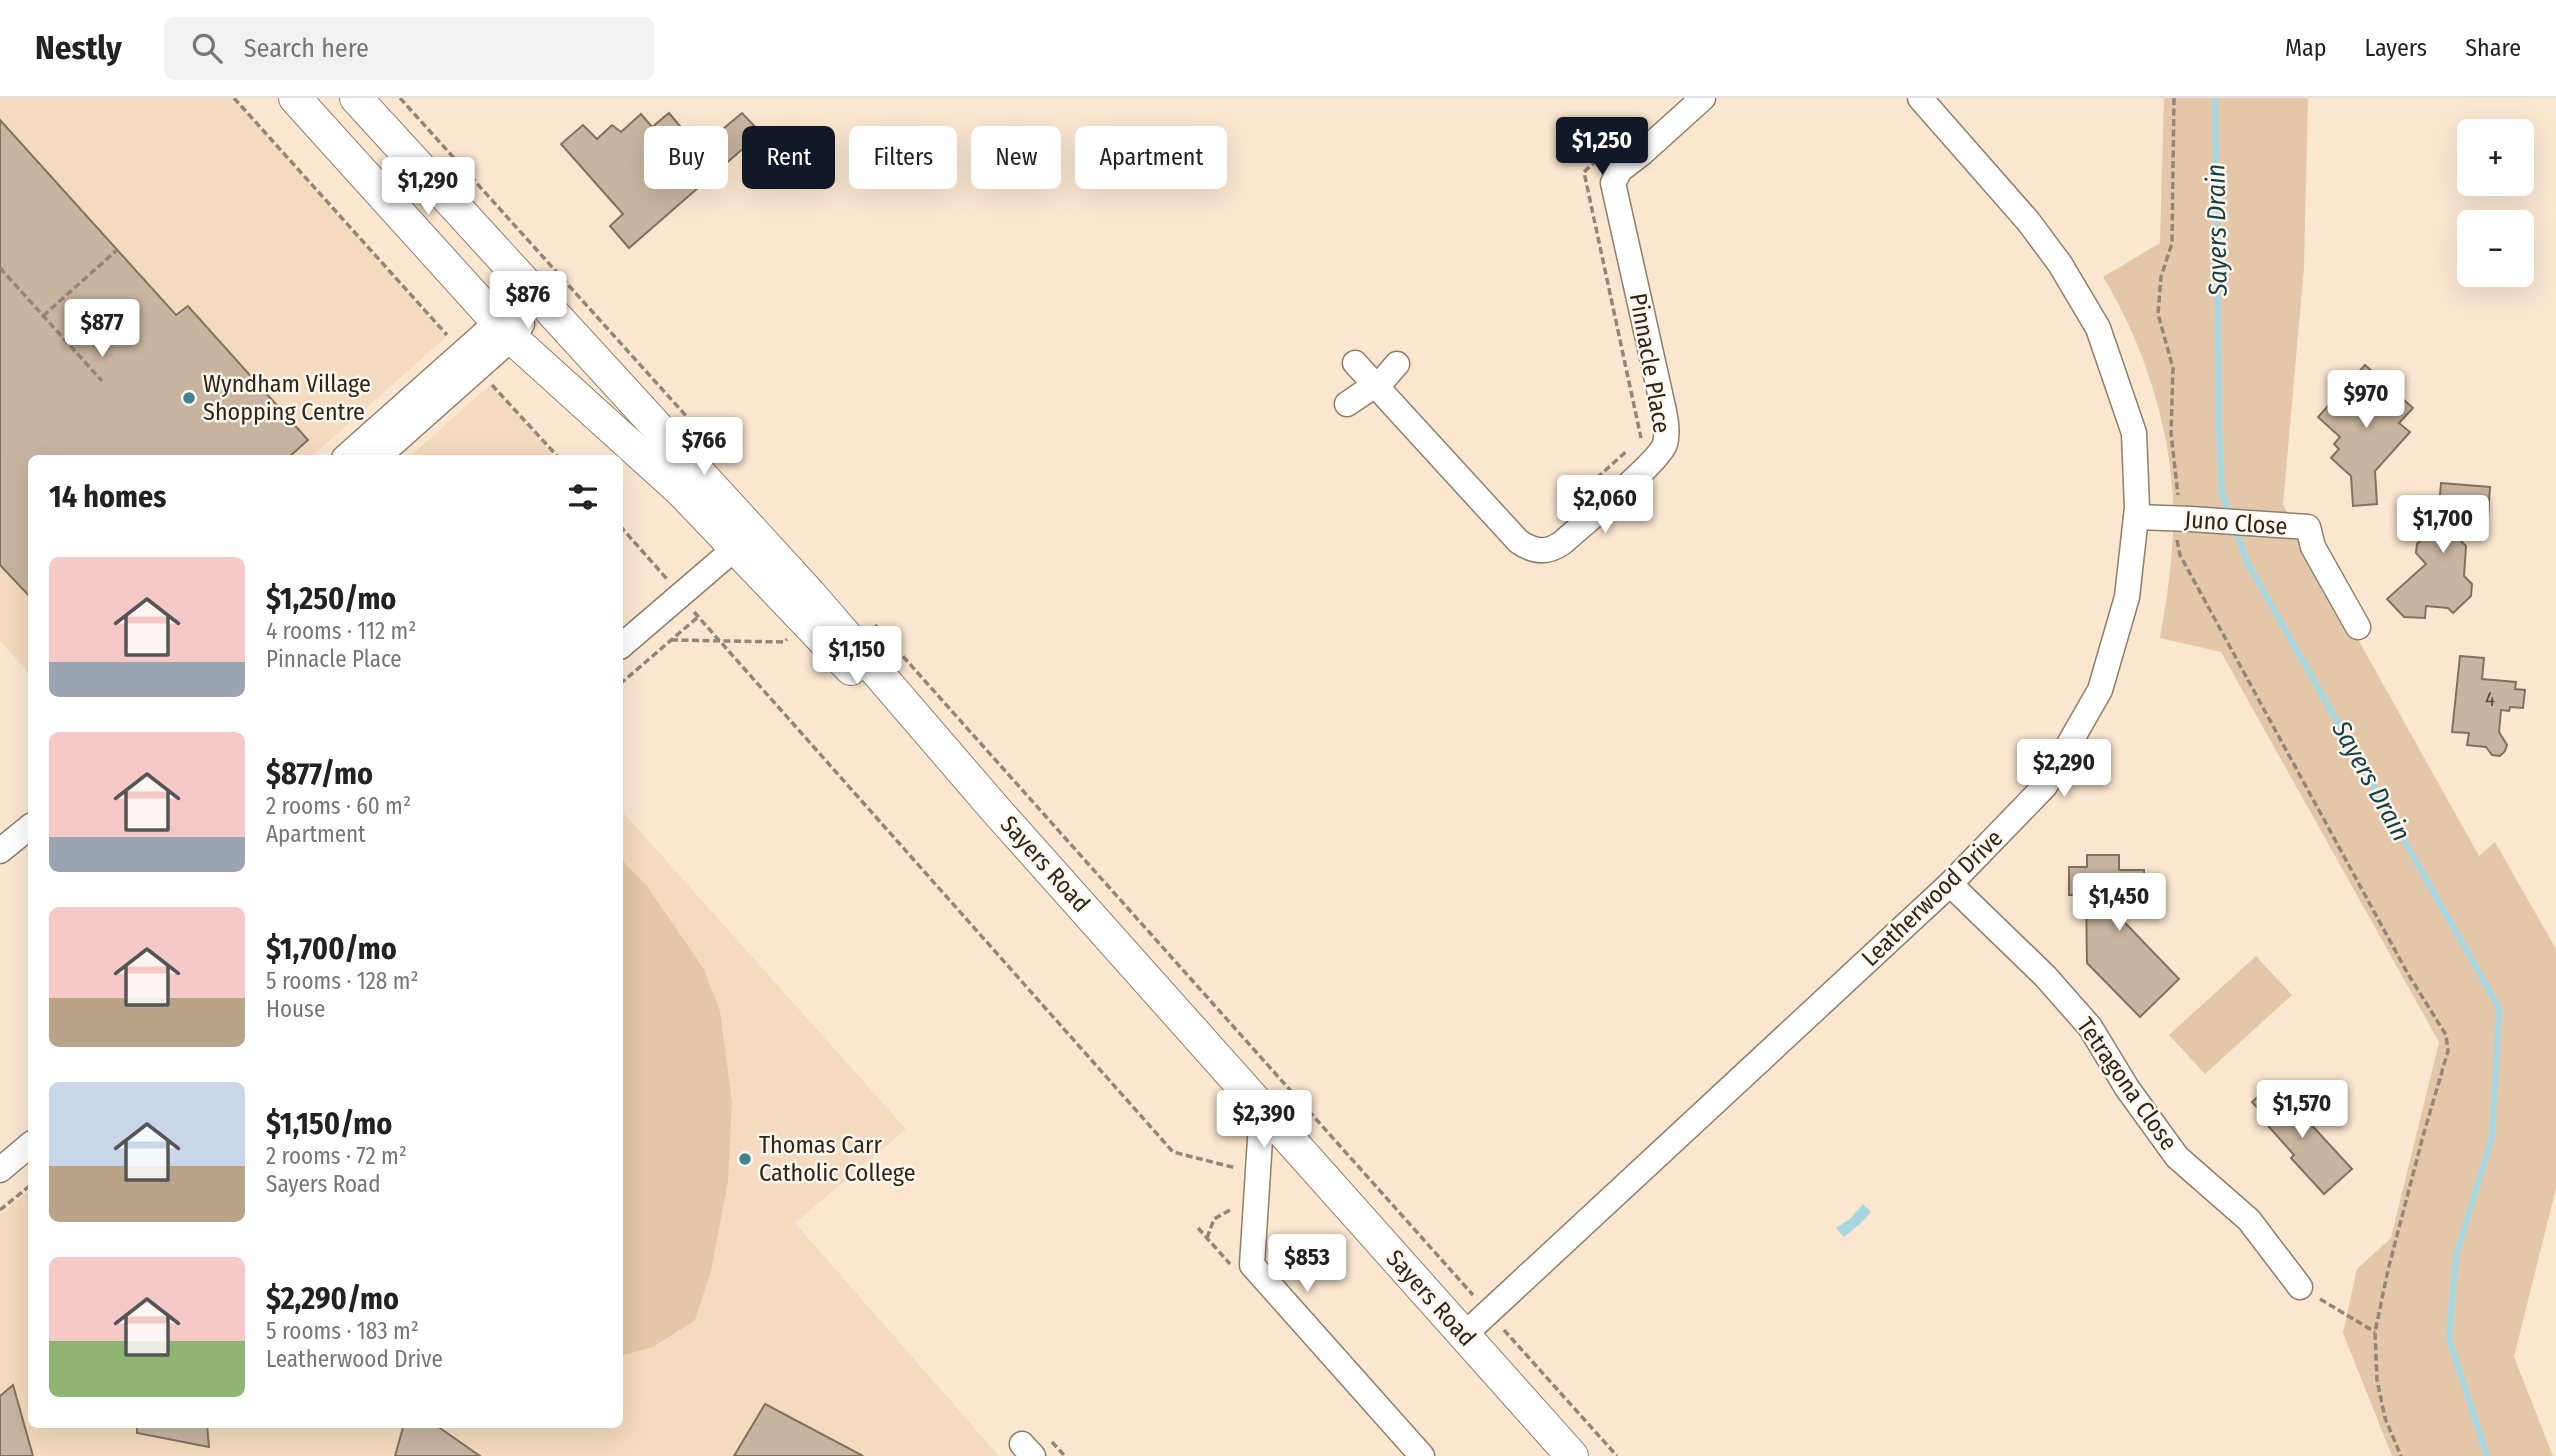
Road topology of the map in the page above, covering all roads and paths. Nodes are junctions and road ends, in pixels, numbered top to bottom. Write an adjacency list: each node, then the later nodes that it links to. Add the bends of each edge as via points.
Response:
1 (234, 98): 13 (path)
2 (295, 98): 12 (main road, Sayers Road)
3 (356, 98): 10 (main road, Sayers Road)
4 (400, 98): 22 (path)
5 (1703, 98): 17 (street, Pinnacle Place, via 1642,153 1622,189 1621,216 1664,411 1665,444 1646,467 1558,546 1537,551 1518,541)
6 (1920, 98): 23 (street, Leatherwood Drive, via 2028,221 2098,328 2134,433)
7 (2174, 98): 24 (path, via 2172,243 2161,277 2158,314 2173,368 2171,433)
8 (117, 250): 11 (path)
9 (0, 268): 11 (path)
10 (539, 300): 12 (street); 25 (main road, Sayers Road)
11 (43, 316): 16 (path)
12 (505, 330): 13 (street); 25 (main road, Sayers Road, via 682,492)
13 (470, 360): 19 (street); 20 (street); 21 (path)
14 (1355, 363): 17 (street, Pinnacle Place)
15 (1397, 364): 17 (street)
16 (102, 381)
17 (1375, 386): 18 (street)
18 (1347, 404)
19 (348, 455)
20 (380, 455)
21 (556, 455)
22 (728, 462)
23 (2136, 517): 24 (street, Juno Close); 37 (street, Leatherwood Drive, via 2127,597 2100,690 2045,786)
24 (2183, 519): 29 (street, Juno Close, via 2308,527 2313,547); 48 (path, via 2180,555 2407,974 2446,1035 2448,1051)
25 (744, 540): 28 (main road, Sayers Road); 32 (street); 34 (main road, Sayers Road, via 875,667)
26 (698, 617): 30 (path)
27 (868, 617): 47 (path)
28 (807, 624): 31 (path, via 784,642); 34 (main road, Sayers Road)
29 (2358, 627)
30 (671, 640): 31 (path); 33 (path)
31 (719, 642): 40 (path, via 1173,1152)
32 (623, 644)
33 (623, 681)
34 (995, 809): 38 (main road, Sayers Road)
35 (28, 828): 36 (street)
36 (0, 851)
37 (1950, 884): 46 (street, Tetragona Close, via 2045,976 2090,1027 2177,1157 2249,1220); 47 (street, Leatherwood Drive)
38 (1262, 1108): 49 (main road, Sayers Road); 50 (street, via 1252,1265)
39 (28, 1146): 41 (street)
40 (1237, 1168)
41 (0, 1170)
42 (28, 1187): 44 (path)
43 (1233, 1209): 45 (path, via 1214,1219)
44 (0, 1210)
45 (1206, 1238)
46 (2300, 1287): 48 (path)
47 (1489, 1312): 49 (street, Leatherwood Drive); 52 (path)
48 (2375, 1332): 53 (path, via 2376,1380 2385,1418)
49 (1464, 1335): 51 (main road, Sayers Road)
50 (1422, 1456)
51 (1572, 1456)
52 (1617, 1456)
53 (2402, 1456)

